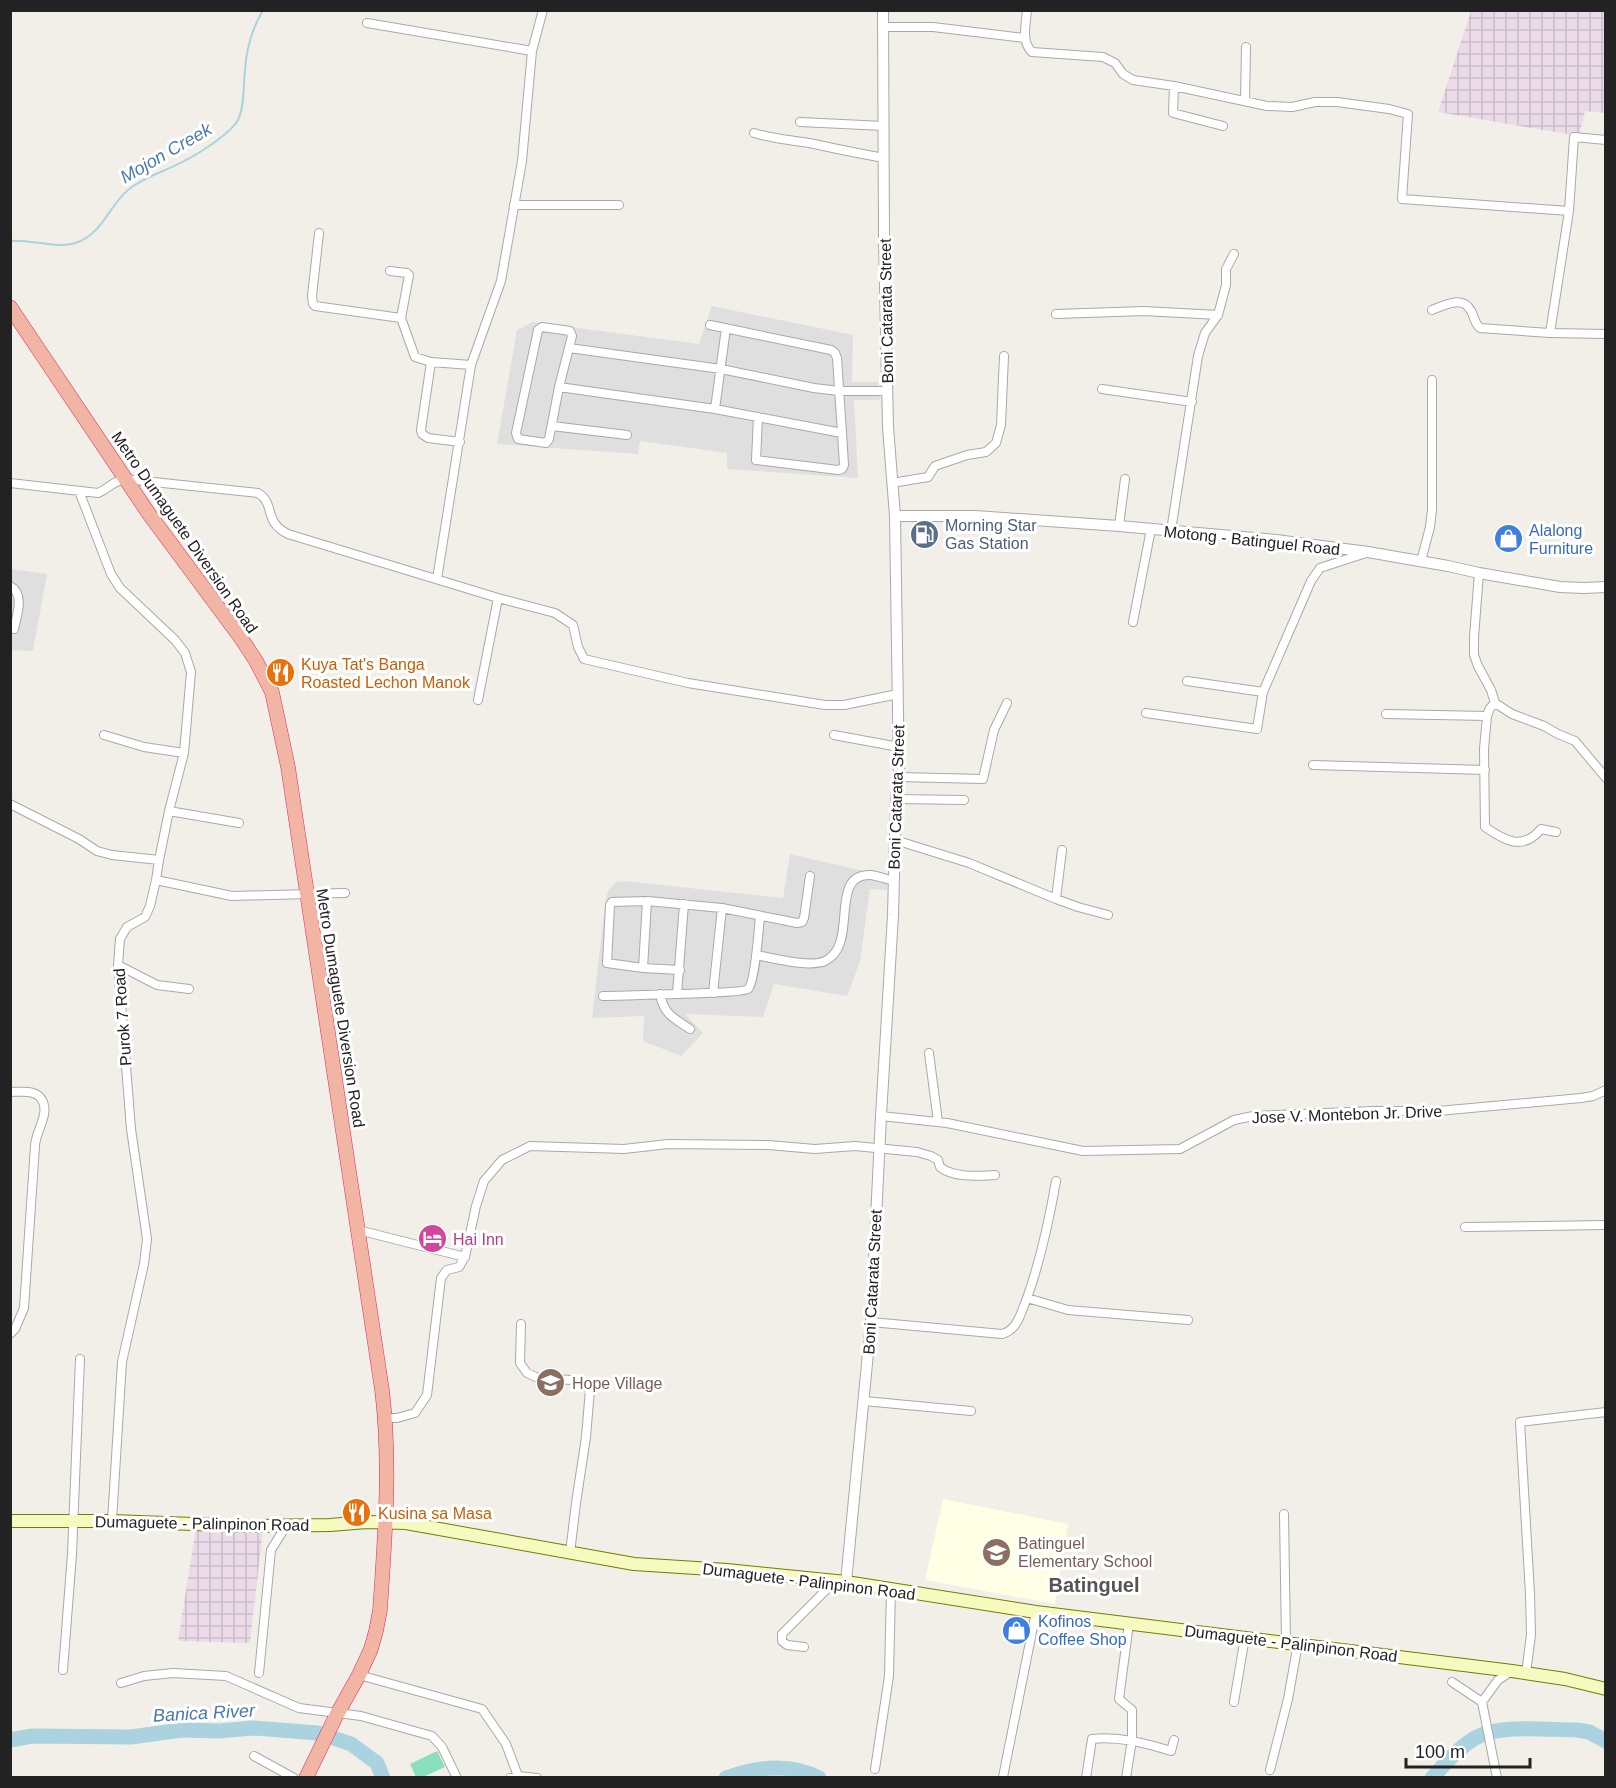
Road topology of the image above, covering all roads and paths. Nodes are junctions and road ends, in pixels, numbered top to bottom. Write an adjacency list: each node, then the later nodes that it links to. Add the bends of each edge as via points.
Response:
1 (543, 10): 8 (street)
2 (884, 10): 5 (street, Boni Catarata Street)
3 (1027, 10): 6 (street)
4 (367, 23): 8 (street)
5 (884, 27): 6 (street, via 933,27); 12 (street, Boni Catarata Street)
6 (1025, 38): 9 (street, via 1028,48 1036,53 1103,57 1115,63 1127,78)
7 (1246, 47): 10 (street)
8 (532, 51): 17 (street)
9 (1174, 86): 10 (street); 13 (street, via 1173,113)
10 (1245, 101): 19 (street, via 1278,107 1337,102 1408,114 1402,199)
11 (800, 122): 12 (street)
12 (884, 126): 16 (street, Boni Catarata Street)
13 (1223, 126)
14 (754, 133): 16 (street)
15 (1605, 140): 19 (street, via 1574,137)
16 (884, 158): 41 (street, Boni Catarata Street)
17 (514, 205): 18 (street); 35 (street, via 501,281)
18 (619, 205)
19 (1569, 211): 30 (street)
20 (319, 233): 27 (street, via 313,304)
21 (1234, 254): 26 (street, via 1226,269)
22 (390, 271): 27 (street, via 409,275)
23 (10, 307): 49 (highway, Metro Dumaguete Diversion Road)
24 (1432, 310): 30 (street, via 1460,303 1468,306 1480,328)
25 (1056, 314): 26 (street, via 1144,310)
26 (1218, 315): 42 (street, via 1205,333)
27 (401, 318): 34 (street, via 413,354)
28 (710, 325): 29 (street)
29 (726, 328): 36 (street); 40 (street, via 831,350 837,358)
30 (1550, 333): 31 (street)
31 (1605, 334)
32 (569, 348): 36 (street); 38 (street); 45 (street, via 570,331 542,327 538,330 516,434 518,439 546,442)
33 (1004, 356): 52 (street, via 1001,425 996,443 986,452 935,466 928,477)
34 (431, 362): 35 (street); 48 (street, via 421,430 428,438)
35 (471, 364): 48 (street)
36 (721, 369): 40 (street); 43 (street)
37 (1432, 380): 59 (street, via 1432,510)
38 (559, 387): 43 (street); 45 (street)
39 (1102, 389): 42 (street)
40 (839, 391): 41 (street); 46 (street)
41 (887, 391): 52 (street, Boni Catarata Street)
42 (1191, 402): 57 (street)
43 (715, 409): 44 (street)
44 (758, 417): 46 (street); 46 (street, via 756,460 842,469)
45 (552, 426): 47 (street)
46 (842, 433)
47 (627, 435)
48 (460, 442): 61 (street)
49 (125, 479): 53 (street, via 98,493); 61 (street, via 258,493 267,502 279,530); 97 (highway, Metro Dumaguete Diversion Road, via 241,638 272,692)
50 (1125, 479): 55 (street)
51 (10, 483): 53 (street)
52 (892, 483): 54 (street, Boni Catarata Street)
53 (79, 491): 79 (street, Purok 7 Road, via 120,588 185,653 191,690)
54 (895, 516): 55 (street, Motong - Batinguel Road, via 975,516); 69 (street, Boni Catarata Street)
55 (1119, 526): 56 (street, Motong - Batinguel Road)
56 (1151, 529): 57 (street, Motong - Batinguel Road); 65 (street)
57 (1171, 531): 58 (street, Motong - Batinguel Road)
58 (1368, 552): 59 (street, Motong - Batinguel Road); 68 (street, via 1320,568)
59 (1421, 561): 60 (street, Motong - Batinguel Road)
60 (1479, 573): 63 (street, Motong - Batinguel Road, via 1560,586); 72 (street, via 1474,655)
61 (437, 579): 64 (street)
62 (10, 586): 66 (street, via 20,595)
63 (1605, 587)
64 (498, 598): 69 (street, via 555,613 573,625 584,659 688,683 825,705); 70 (street)
65 (1133, 622)
66 (15, 629)
67 (1187, 681): 68 (street)
68 (1263, 692): 73 (street, via 1257,729)
69 (898, 694): 78 (street, Boni Catarata Street)
70 (478, 700)
71 (1007, 703): 82 (street, via 994,730 983,779)
72 (1495, 703): 75 (street); 83 (street, via 1575,741)
73 (1146, 713)
74 (1386, 714): 75 (street)
75 (1487, 716): 81 (street)
76 (104, 735): 79 (street)
77 (834, 735): 78 (street)
78 (899, 747): 82 (street, Boni Catarata Street)
79 (184, 753): 87 (street, Purok 7 Road)
80 (1313, 765): 81 (street)
81 (1485, 770): 89 (street, via 1485,827 1500,837 1522,843 1533,839 1541,829)
82 (899, 777): 84 (street, Boni Catarata Street)
83 (1605, 778)
84 (896, 799): 85 (street); 90 (street, Boni Catarata Street)
85 (964, 800)
86 (10, 804): 92 (street, via 97,851)
87 (169, 812): 88 (street); 92 (street, Purok 7 Road)
88 (239, 823)
89 (1557, 832)
90 (895, 840): 95 (street, Boni Catarata Street); 98 (street, via 969,863)
91 (1062, 850): 98 (street)
92 (159, 860): 94 (street, Purok 7 Road)
93 (810, 876): 103 (street, via 802,922)
94 (156, 880): 97 (street, via 232,896); 105 (street, Purok 7 Road, via 145,917 127,927 120,939)
95 (894, 881): 104 (street, via 871,875 859,877 850,885 843,937 838,951 825,961 811,963); 117 (street, Boni Catarata Street)
96 (345, 893): 97 (street)
97 (307, 894): 124 (highway, Metro Dumaguete Diversion Road)
98 (1056, 899): 102 (street)
99 (647, 901): 100 (street); 106 (street); 106 (street, via 612,902 606,960 610,965)
100 (684, 904): 101 (street); 107 (street)
101 (722, 908): 103 (street); 109 (street)
102 (1108, 915)
103 (760, 916): 104 (street)
104 (756, 955): 109 (street, via 748,989)
105 (118, 965): 108 (street, via 157,985); 139 (street, Purok 7 Road, via 131,1129 147,1239 122,1362)
106 (643, 968): 107 (street)
107 (680, 970): 111 (street)
108 (189, 988)
109 (713, 993): 111 (street)
110 (660, 994): 111 (street); 112 (street); 113 (street, via 667,1013)
111 (677, 994)
112 (603, 996)
113 (690, 1029)
114 (929, 1053): 118 (street)
115 (1605, 1090): 118 (street, Jose V. Montebon Jr. Drive, via 1581,1098 1438,1112 1253,1116 1234,1120 1180,1149 1083,1151)
116 (10, 1092): 130 (street, via 36,1093 45,1105 35,1141 24,1308)
117 (880, 1116): 118 (street, Jose V. Montebon Jr. Drive); 119 (street, Boni Catarata Street)
118 (938, 1122)
119 (880, 1149): 120 (street, via 931,1156 946,1172); 125 (street, via 668,1144 624,1149 530,1146 502,1160 484,1181); 128 (street, Boni Catarata Street)
120 (995, 1175)
121 (1056, 1181): 126 (street)
122 (1605, 1225): 123 (street)
123 (1465, 1227)
124 (358, 1230): 125 (street); 135 (highway, Metro Dumaguete Diversion Road)
125 (465, 1257): 135 (street, via 459,1267 447,1270 441,1278 427,1395 415,1413)
126 (1027, 1298): 127 (street, via 1068,1310); 128 (street, via 1013,1328 1002,1334)
127 (1188, 1320)
128 (871, 1322): 132 (street, Boni Catarata Street)
129 (521, 1324): 142 (street, via 520,1363 527,1373 538,1378 571,1380 590,1389)
130 (10, 1334)
131 (80, 1359): 138 (street)
132 (864, 1401): 133 (street); 143 (street, Boni Catarata Street)
133 (971, 1411)
134 (1605, 1412): 153 (street, via 1520,1422 1531,1635)
135 (386, 1418): 140 (highway, Metro Dumaguete Diversion Road)
136 (1284, 1514): 148 (street)
137 (10, 1521): 138 (main road, Dumaguete - Palinpinon Road)
138 (72, 1521): 139 (main road, Dumaguete - Palinpinon Road); 150 (street)
139 (112, 1521): 141 (main road, Dumaguete - Palinpinon Road)
140 (386, 1521): 141 (main road, Dumaguete - Palinpinon Road); 142 (main road, Dumaguete - Palinpinon Road); 154 (highway, Metro Dumaguete Diversion Road, via 380,1610 371,1649)
141 (286, 1526): 152 (street, via 271,1550)
142 (570, 1553): 143 (main road, Dumaguete - Palinpinon Road, via 634,1564)
143 (841, 1581): 144 (main road, Dumaguete - Palinpinon Road); 149 (street, via 782,1634 787,1645)
144 (891, 1589): 145 (main road, Dumaguete - Palinpinon Road); 164 (street, via 889,1676)
145 (1036, 1612): 146 (main road, Dumaguete - Palinpinon Road); 167 (street)
146 (1129, 1623): 147 (main road, Dumaguete - Palinpinon Road); 161 (street, via 1119,1699 1132,1710)
147 (1245, 1637): 148 (main road, Dumaguete - Palinpinon Road); 158 (street)
148 (1292, 1643): 151 (main road, Dumaguete - Palinpinon Road); 165 (street, via 1288,1699)
149 (804, 1647)
150 (63, 1670)
151 (1512, 1671): 153 (main road, Dumaguete - Palinpinon Road); 159 (street, via 1498,1680)
152 (259, 1673)
153 (1526, 1673): 157 (main road, Dumaguete - Palinpinon Road)
154 (359, 1675): 160 (highway, Metro Dumaguete Diversion Road); 166 (street, via 482,1709 506,1744)
155 (1452, 1682): 159 (street)
156 (121, 1683): 160 (street, via 173,1673 226,1676 299,1708)
157 (1605, 1689)
158 (1234, 1702)
159 (1482, 1702): 174 (street)
160 (337, 1714): 169 (highway, Metro Dumaguete Diversion Road); 170 (street, via 361,1716 432,1736)
161 (1132, 1740): 162 (street, via 1171,1750); 172 (street, via 1092,1739); 173 (street)
162 (1174, 1740)
163 (254, 1756): 168 (street)
164 (875, 1769)
165 (1269, 1770)
166 (514, 1777): 171 (street)
167 (1003, 1777)
168 (294, 1778)
169 (306, 1778)
170 (457, 1778)
171 (537, 1778)
172 (1086, 1778)
173 (1126, 1778)
174 (1497, 1778)

